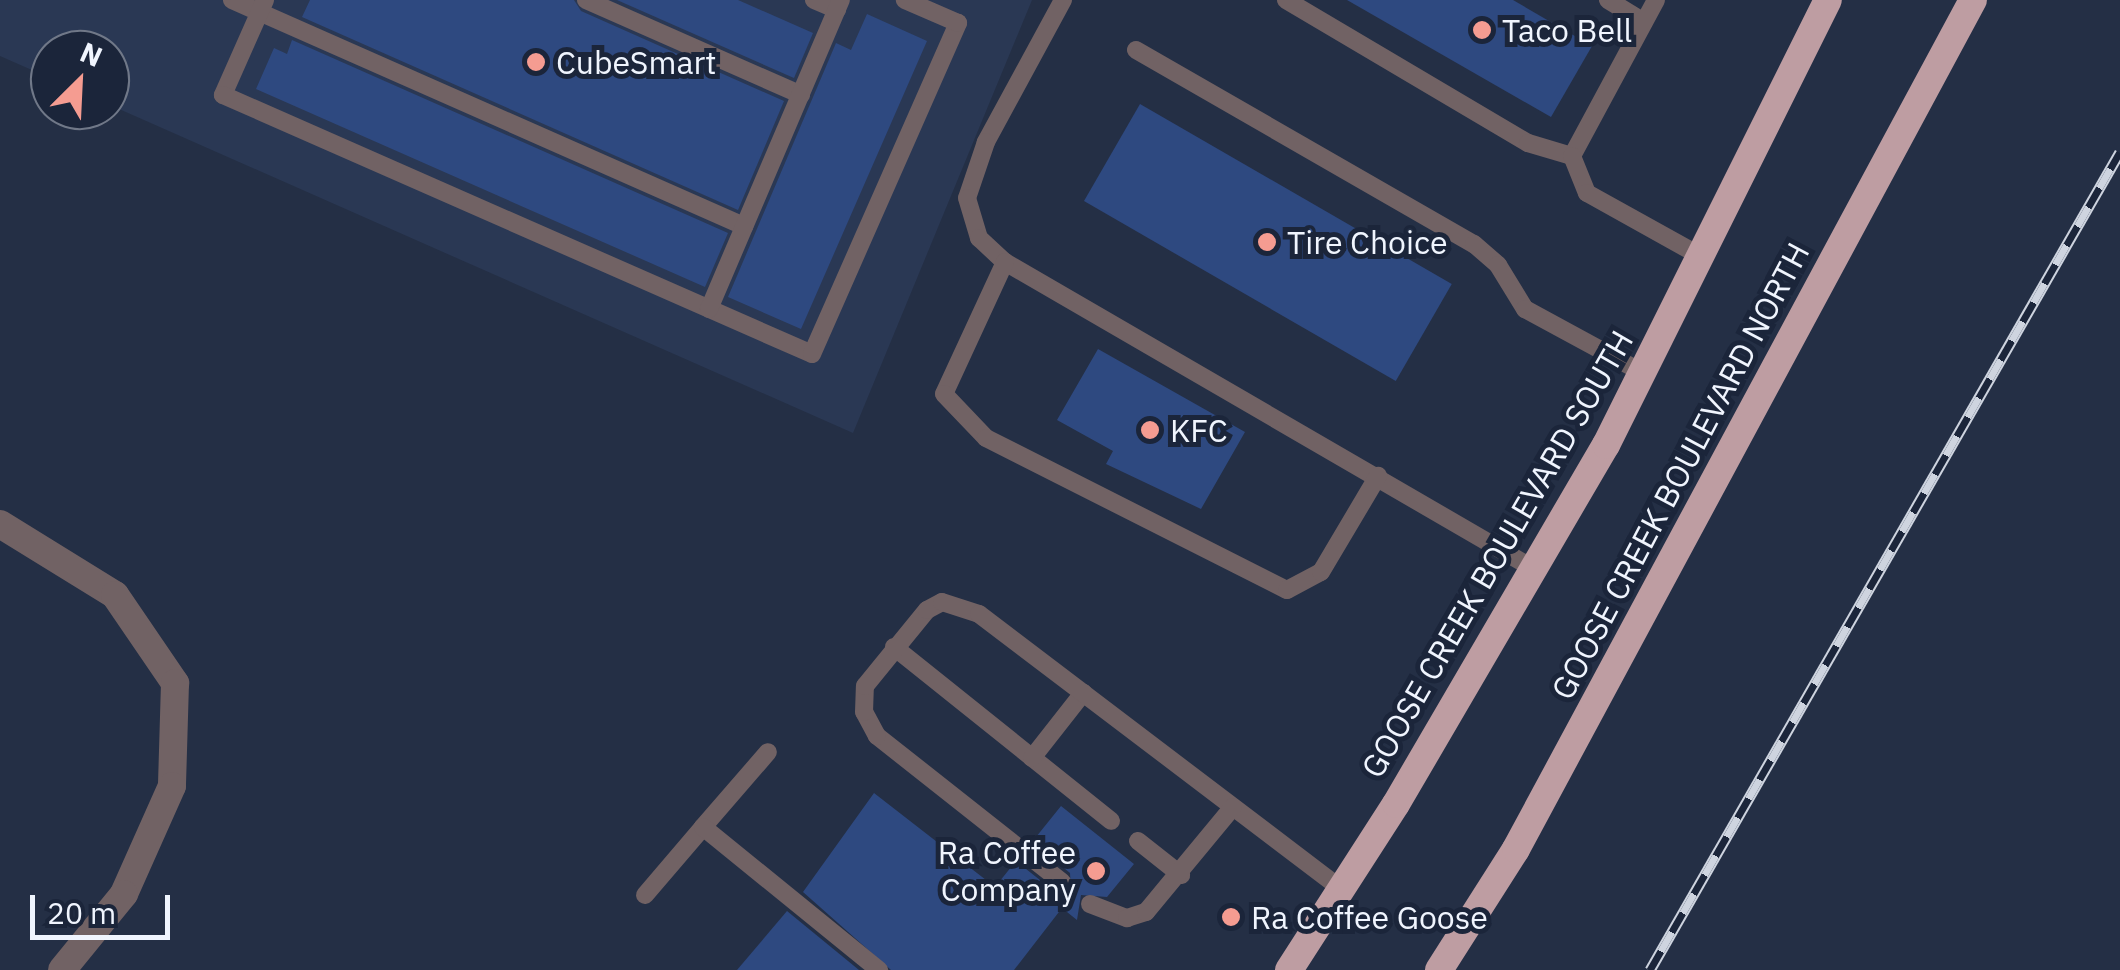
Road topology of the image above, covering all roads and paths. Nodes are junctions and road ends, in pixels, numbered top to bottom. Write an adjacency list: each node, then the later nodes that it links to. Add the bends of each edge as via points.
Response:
1 (232, 0): 12 (lane)
2 (586, 0): 15 (lane)
3 (814, 0): 11 (lane)
4 (905, 0): 20 (lane, via 958,23 812,354)
5 (1063, 0): 19 (lane, via 986,142 967,198 979,238)
6 (1286, 0): 16 (lane, via 1528,143)
7 (1608, 0): 13 (lane)
8 (1656, 0): 13 (lane)
9 (1828, 0): 18 (highway, GOOSE CREEK BOULEVARD SOUTH)
10 (1973, 0): 41 (highway, GOOSE CREEK BOULEVARD NORTH, via 1516,849)
11 (839, 5): 15 (lane)
12 (263, 6): 17 (lane); 20 (lane, via 223,95)
13 (1644, 22): 16 (lane)
14 (1136, 50): 21 (lane, via 1474,244 1498,265 1526,309)
15 (800, 95): 17 (lane)
16 (1572, 156): 18 (lane, via 1587,193)
17 (744, 226): 20 (lane)
18 (1700, 256): 21 (highway, GOOSE CREEK BOULEVARD SOUTH)
19 (1005, 262): 22 (lane); 22 (lane, via 944,394 986,438 1287,590 1322,572)
20 (709, 309)
21 (1643, 372): 24 (highway, GOOSE CREEK BOULEVARD SOUTH)
22 (1378, 476): 24 (lane)
23 (0, 524): 38 (street, via 115,594 175,683 172,786 124,894)
24 (1534, 570): 35 (highway, GOOSE CREEK BOULEVARD SOUTH)
25 (894, 647): 26 (lane, via 927,610 942,602 959,604); 28 (lane); 34 (lane, via 865,686 864,712 877,736)
26 (1084, 693): 28 (lane); 29 (lane)
27 (768, 752): 31 (lane)
28 (1032, 758): 30 (lane)
29 (1232, 806): 33 (lane); 35 (lane)
30 (1111, 821)
31 (703, 828): 36 (lane); 39 (lane)
32 (1138, 842): 33 (lane)
33 (1182, 874): 37 (lane, via 1146,912 1128,918)
34 (1062, 882)
35 (1342, 889): 40 (highway, GOOSE CREEK BOULEVARD SOUTH)
36 (644, 896)
37 (1090, 904)
38 (62, 970)
39 (878, 970)
40 (1289, 970)
41 (1440, 970)

